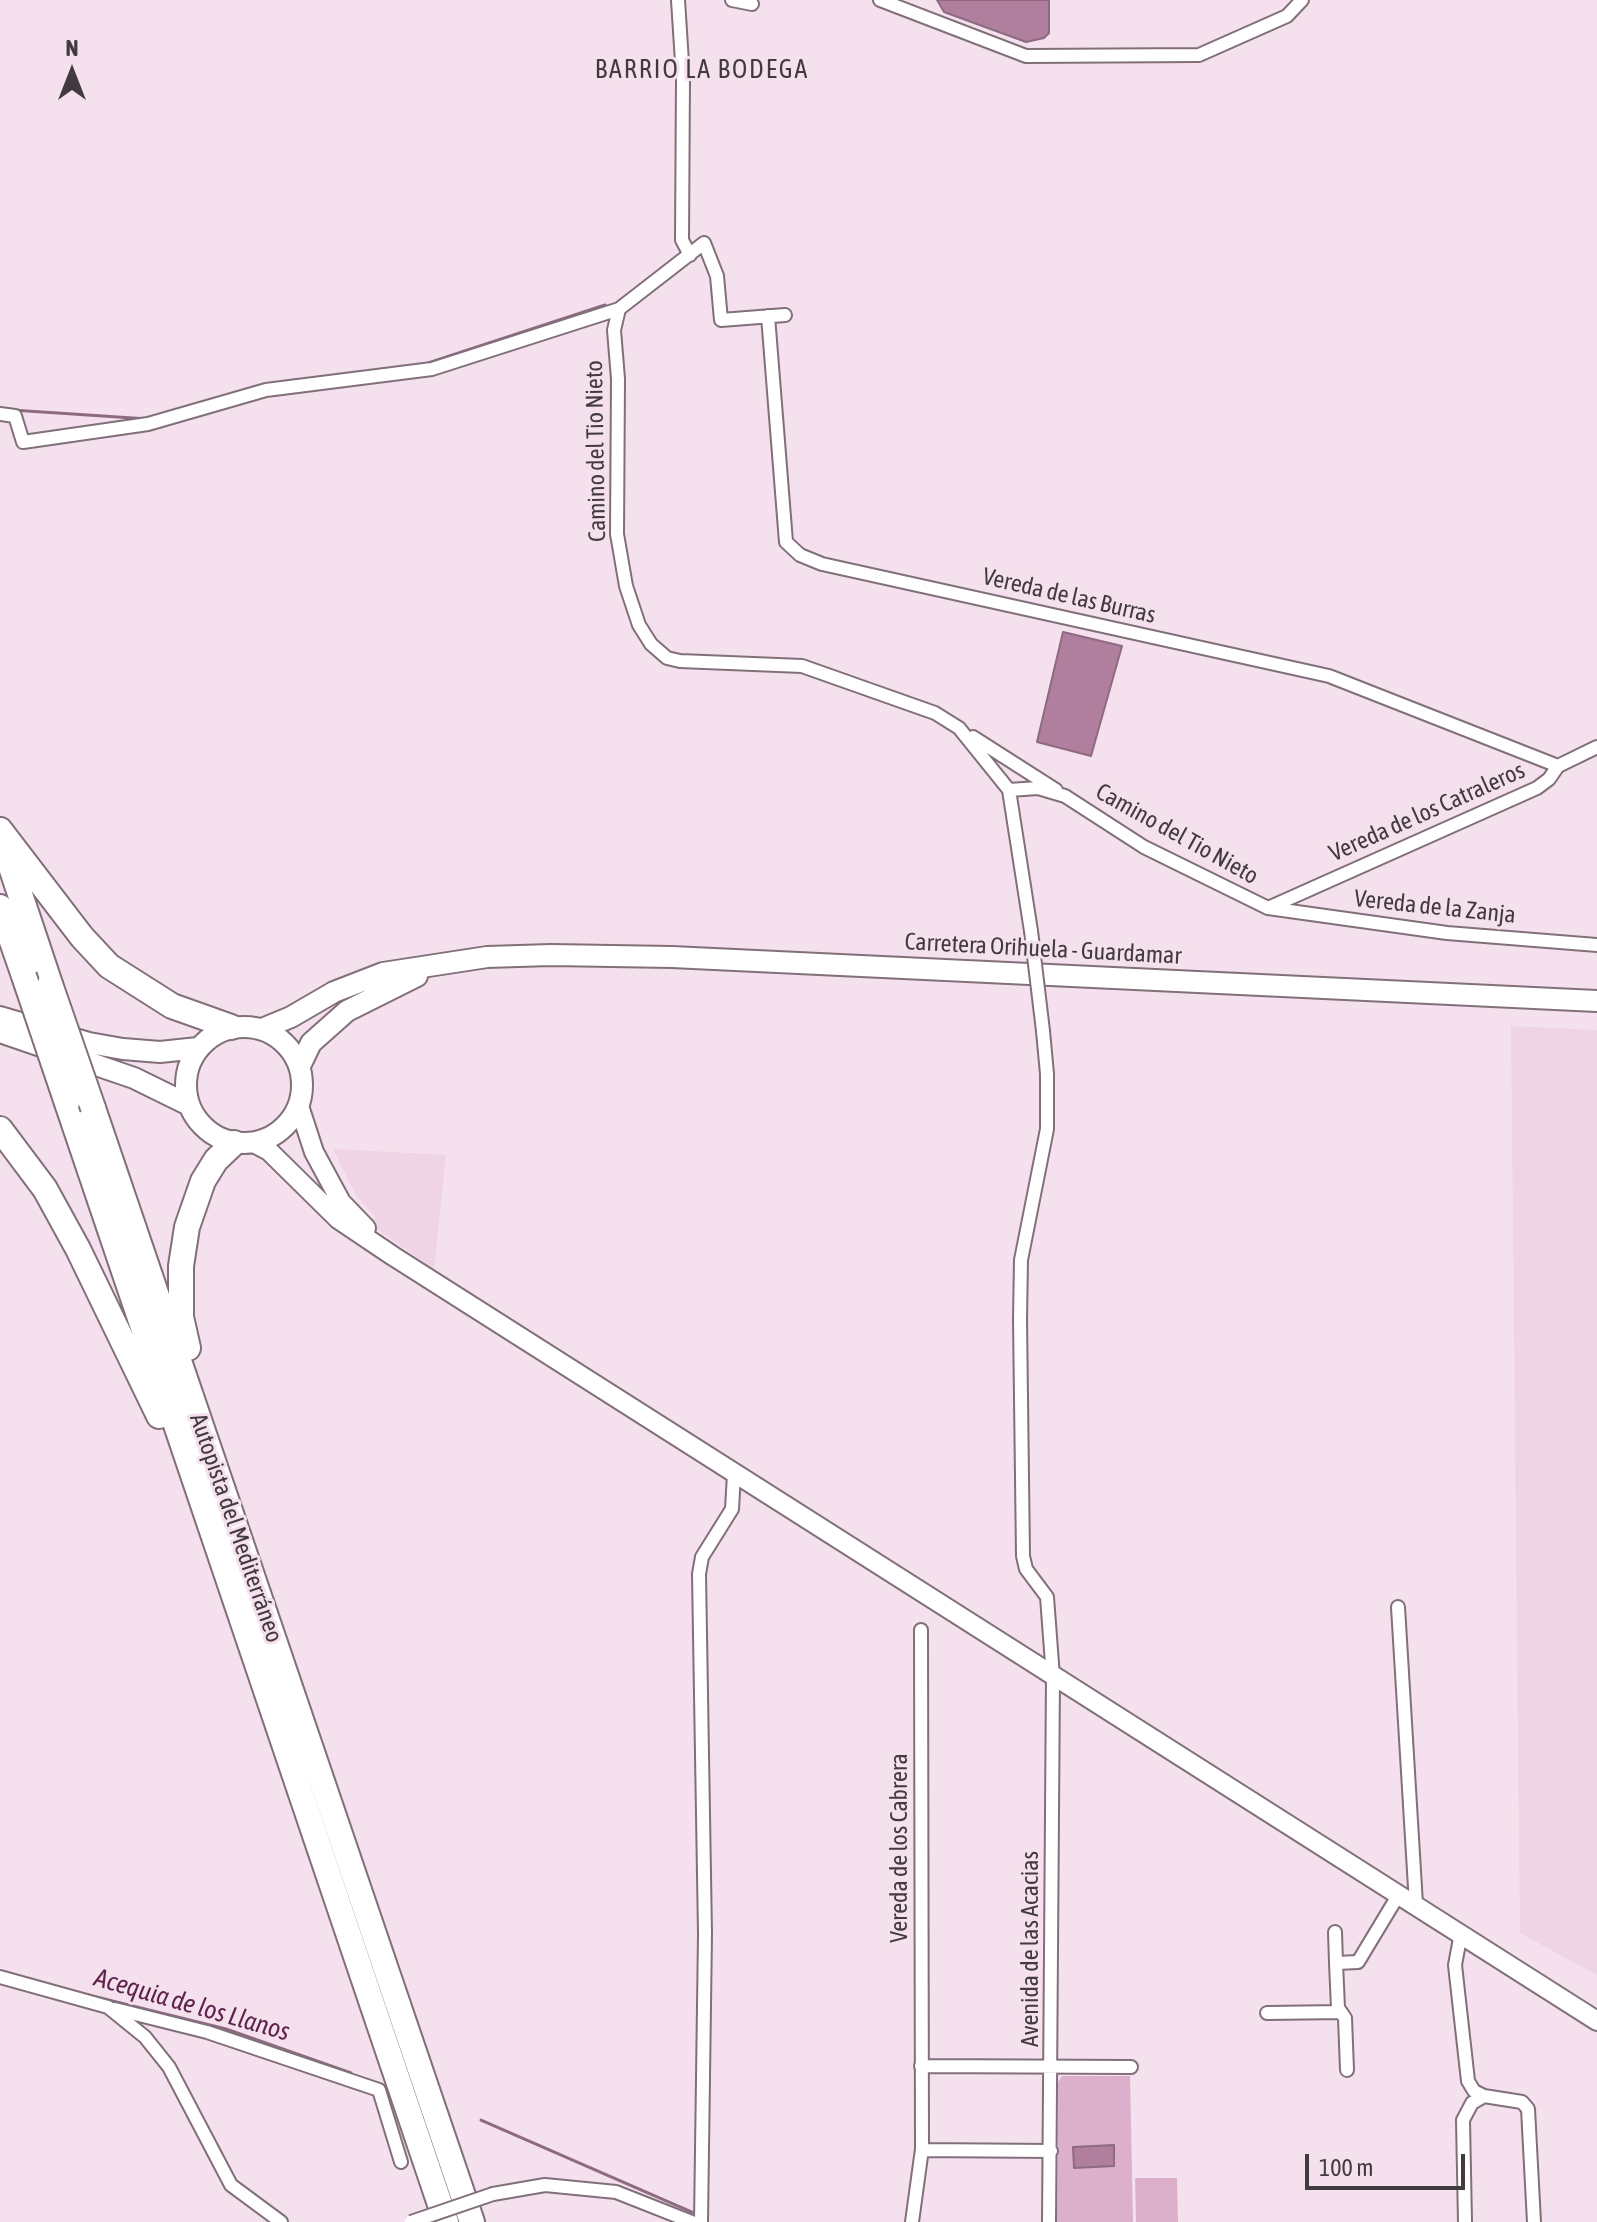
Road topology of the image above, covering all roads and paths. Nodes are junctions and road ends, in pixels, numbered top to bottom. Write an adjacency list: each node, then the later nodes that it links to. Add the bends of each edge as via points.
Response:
1 (678, 0): 8 (street, via 682,240)
2 (732, 0): 6 (street)
3 (880, 0): 7 (street)
4 (927, 0): 7 (street)
5 (1302, 0): 7 (street, via 1287,16 1199,55 1026,56)
6 (752, 4)
7 (919, 13)
8 (690, 255): 9 (street); 11 (street, via 704,243 717,276 721,320)
9 (619, 309): 12 (street, via 432,369 266,390 148,424 23,442 15,416); 13 (street, Camino del Tio Nieto, via 614,330 617,534 626,586 651,644 680,661 802,666 935,713)
10 (785, 315): 11 (street)
11 (768, 316): 15 (street, Vereda de las Burras, via 786,542 800,555 1329,676)
12 (0, 414)
13 (959, 728): 16 (street, Camino del Tio Nieto); 17 (street, Camino del Tio Nieto)
14 (1597, 747): 15 (street, Vereda de los Catraleros)
15 (1558, 766): 20 (street, Vereda de los Catraleros, via 1537,788)
16 (1009, 790): 17 (street, Camino del Tio Nieto, via 1038,788); 40 (street, Avenida de las Acacias, bridge, via 1047,1074 1047,1129 1021,1260 1022,1509 1026,1569 1040,1582 1050,1611)
17 (1065, 796): 20 (street, Camino del Tio Nieto, via 1144,847)
18 (0, 832): 25 (highway, via 109,966 172,1006); 37 (highway, Autopista del Mediterráneo, bridge)
19 (0, 907): 36 (highway, Autopista del Mediterráneo, bridge)
20 (1268, 908): 21 (street, Vereda de la Zanja, via 1447,933)
21 (1597, 945)
22 (487, 957): 23 (main road, Carretera Orihuela - Guardamar, via 672,957); 26 (main road, Carretera Orihuela - Guardamar, via 383,973); 29 (main road, Carretera Orihuela - Guardamar, via 430,971 369,998 327,1027 311,1043)
23 (1597, 1001)
24 (0, 1017): 28 (main road, via 123,1049)
25 (231, 1027): 26 (main road); 28 (main road)
26 (262, 1029): 29 (main road, via 286,1043)
27 (0, 1032): 30 (main road, via 134,1078)
28 (198, 1048): 30 (main road, via 185,1086)
29 (300, 1066): 31 (main road)
30 (189, 1105): 33 (main road, via 214,1135)
31 (299, 1106): 33 (main road, via 273,1136); 34 (main road, via 314,1152 341,1202)
32 (0, 1129): 36 (highway, via 45,1189 78,1249)
33 (244, 1143): 34 (main road, via 269,1151 338,1219); 37 (highway, via 216,1160 203,1181 187,1227 181,1317)
34 (393, 1256): 35 (main road)
35 (734, 1474): 40 (main road); 64 (street, via 732,1509 702,1557 699,1574 705,1934)
36 (205, 1508): 61 (highway, Autopista del Mediterráneo)
37 (250, 1569): 62 (highway, Autopista del Mediterráneo)
38 (1398, 1607): 42 (street)
39 (921, 1630): 51 (street, Vereda de los Cabrera)
40 (1053, 1677): 41 (main road); 52 (street, Avenida de las Acacias)
41 (1399, 1894): 42 (main road); 45 (street, via 1358,1962)
42 (1416, 1904): 44 (main road)
43 (1335, 1932): 45 (street)
44 (1461, 1933): 50 (main road); 55 (street, via 1455,1965 1468,2081)
45 (1336, 1963): 48 (street)
46 (0, 1977): 47 (street)
47 (108, 2007): 58 (street, via 207,2032 379,2090); 59 (street, via 145,2037 169,2067 231,2185)
48 (1341, 2012): 49 (street); 54 (street)
49 (1267, 2013)
50 (1594, 2017)
51 (921, 2066): 52 (street); 56 (street, Vereda de los Cabrera)
52 (1051, 2067): 53 (street); 57 (street, Avenida de las Acacias)
53 (1131, 2067)
54 (1347, 2070)
55 (1484, 2096): 67 (street, via 1472,2103 1463,2120); 68 (street, via 1522,2102 1528,2109)
56 (922, 2150): 57 (street); 65 (street, Vereda de los Cabrera)
57 (1051, 2151): 66 (street, Avenida de las Acacias)
58 (401, 2162)
59 (281, 2222)
60 (411, 2222): 63 (street, bridge, via 493,2194 545,2185 616,2192)
61 (446, 2222)
62 (472, 2222)
63 (692, 2222)
64 (701, 2222)
65 (912, 2222)
66 (1049, 2222)
67 (1465, 2222)
68 (1534, 2222)

